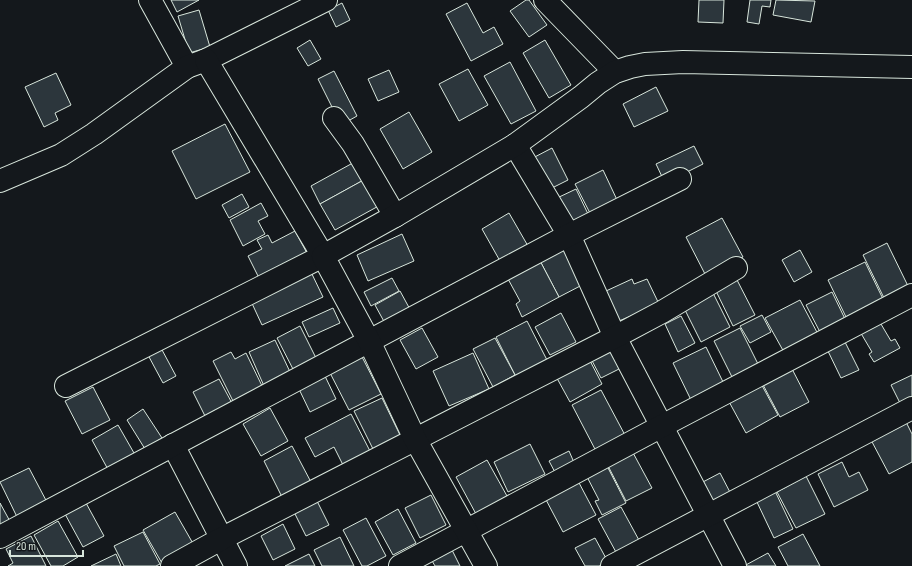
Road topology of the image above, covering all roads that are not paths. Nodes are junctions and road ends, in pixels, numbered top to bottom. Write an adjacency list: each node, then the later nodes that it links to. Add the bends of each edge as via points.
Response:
1 (150, 0): 4 (street)
2 (326, 0): 4 (street)
3 (545, 0): 6 (street)
4 (196, 64): 10 (street, via 61,155); 13 (street)
5 (912, 67): 6 (street, via 683,62 645,64)
6 (614, 72): 8 (street)
7 (334, 118): 11 (street, via 353,144)
8 (515, 144): 11 (street); 12 (street)
9 (680, 179): 12 (street)
10 (0, 181)
11 (395, 216): 13 (street)
12 (569, 235): 16 (street); 17 (street)
13 (323, 256): 17 (street); 18 (street)
14 (736, 268): 16 (street)
15 (912, 295): 20 (street)
16 (616, 337): 20 (street); 21 (street)
17 (369, 341): 21 (street); 22 (street)
18 (66, 386)
19 (912, 408): 23 (street)
20 (662, 426): 23 (street); 24 (street)
21 (415, 439): 24 (street); 26 (street)
22 (173, 445): 25 (street); 26 (street)
23 (709, 515): 31 (street); 32 (street)
24 (467, 531): 29 (street); 30 (street)
25 (0, 537)
26 (221, 539): 27 (street); 28 (street)
27 (172, 566)
28 (236, 566)
29 (400, 566)
30 (486, 566)
31 (612, 566)
32 (735, 566)

